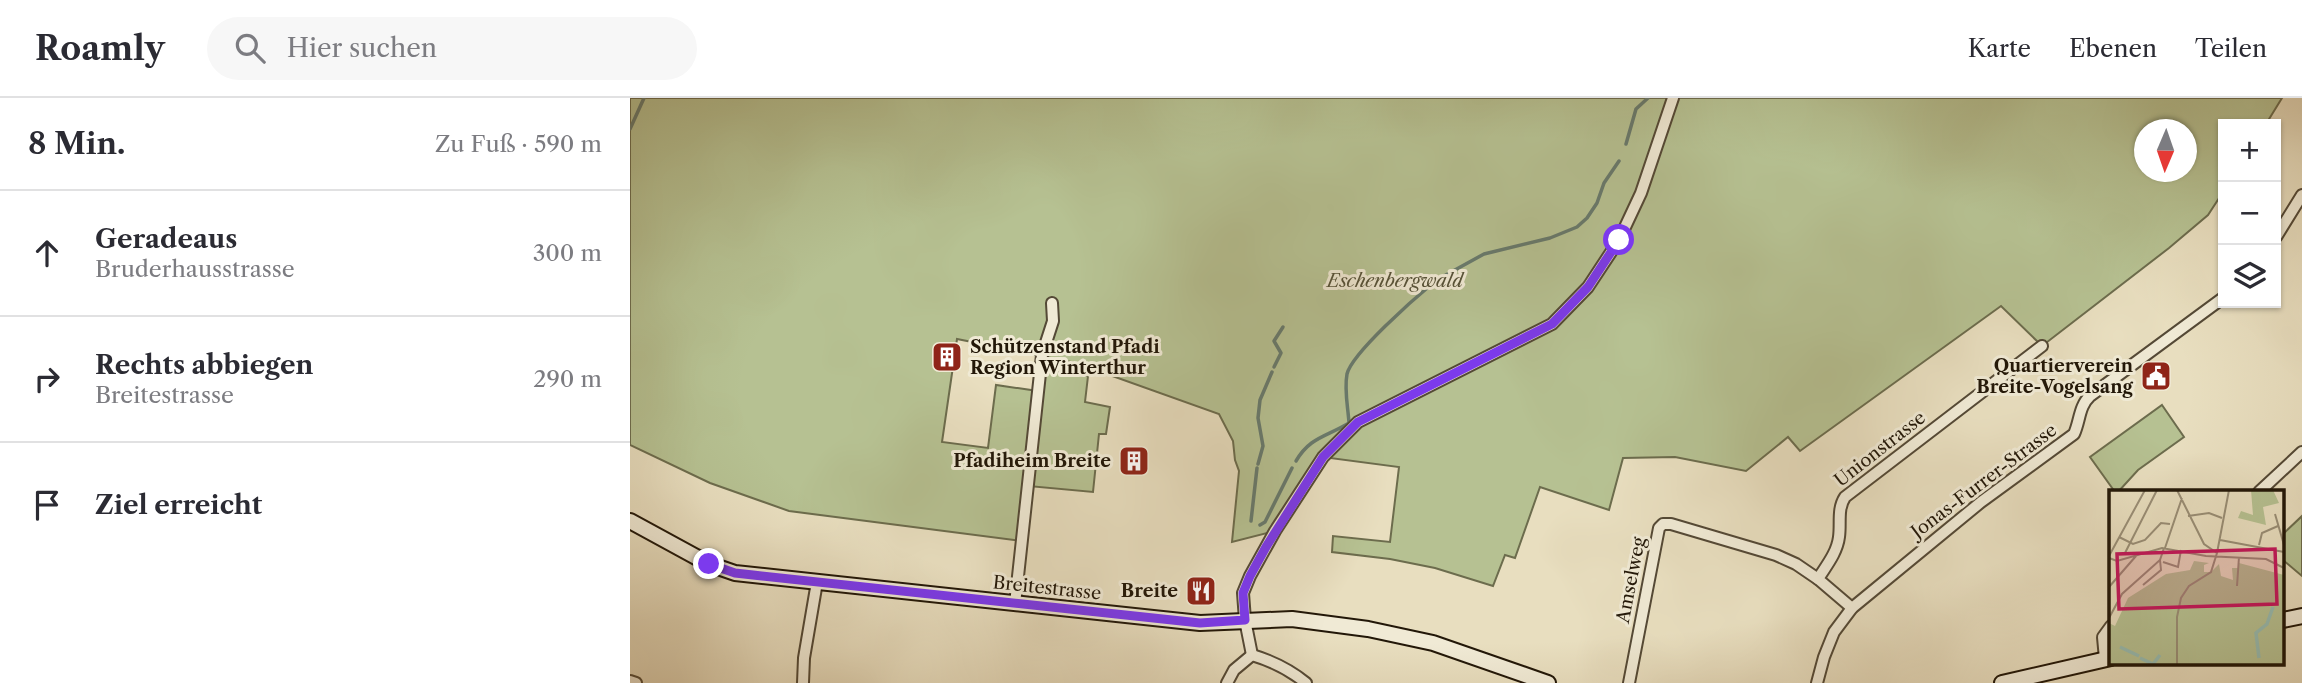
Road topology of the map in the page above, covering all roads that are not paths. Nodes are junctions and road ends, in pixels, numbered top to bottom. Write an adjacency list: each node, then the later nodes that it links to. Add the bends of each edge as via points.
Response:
1 (1673, 98): 15 (street, via 1641,193 1619,240 1588,287 1552,324 1358,422 1335,444 1250,576 1243,593)
2 (2302, 195): 3 (street)
3 (2281, 229)
4 (2218, 302): 13 (street, Jonas-Furrer-Strasse, via 2090,396 2082,403 2074,434 1981,502)
5 (1052, 303): 12 (street, via 1053,321 1042,355)
6 (2042, 346): 10 (street, Unionstrasse, via 1845,497 1840,504 1835,551)
7 (2302, 452): 8 (street)
8 (2261, 490)
9 (630, 521): 11 (main road, Breitestrasse, via 735,573)
10 (1818, 579): 13 (street); 26 (street, Amselweg, via 1776,555 1663,524)
11 (817, 582): 12 (main road, Breitestrasse); 22 (street)
12 (1015, 604): 15 (main road, Breitestrasse, via 1200,623)
13 (1852, 608): 27 (street, Jonas-Furrer-Strasse, via 1834,632)
14 (2302, 616): 16 (main road)
15 (1245, 620): 18 (street); 25 (main road, Breitestrasse, via 1292,619 1406,636)
16 (2284, 620)
17 (2109, 629): 19 (street, via 2103,637)
18 (1252, 655): 23 (street); 24 (street, via 1272,661)
19 (2108, 658): 28 (main road)
20 (630, 681): 21 (street)
21 (636, 683)
22 (803, 683)
23 (1227, 683)
24 (1306, 683)
25 (1548, 683)
26 (1629, 683)
27 (1817, 683)
28 (2002, 683)

